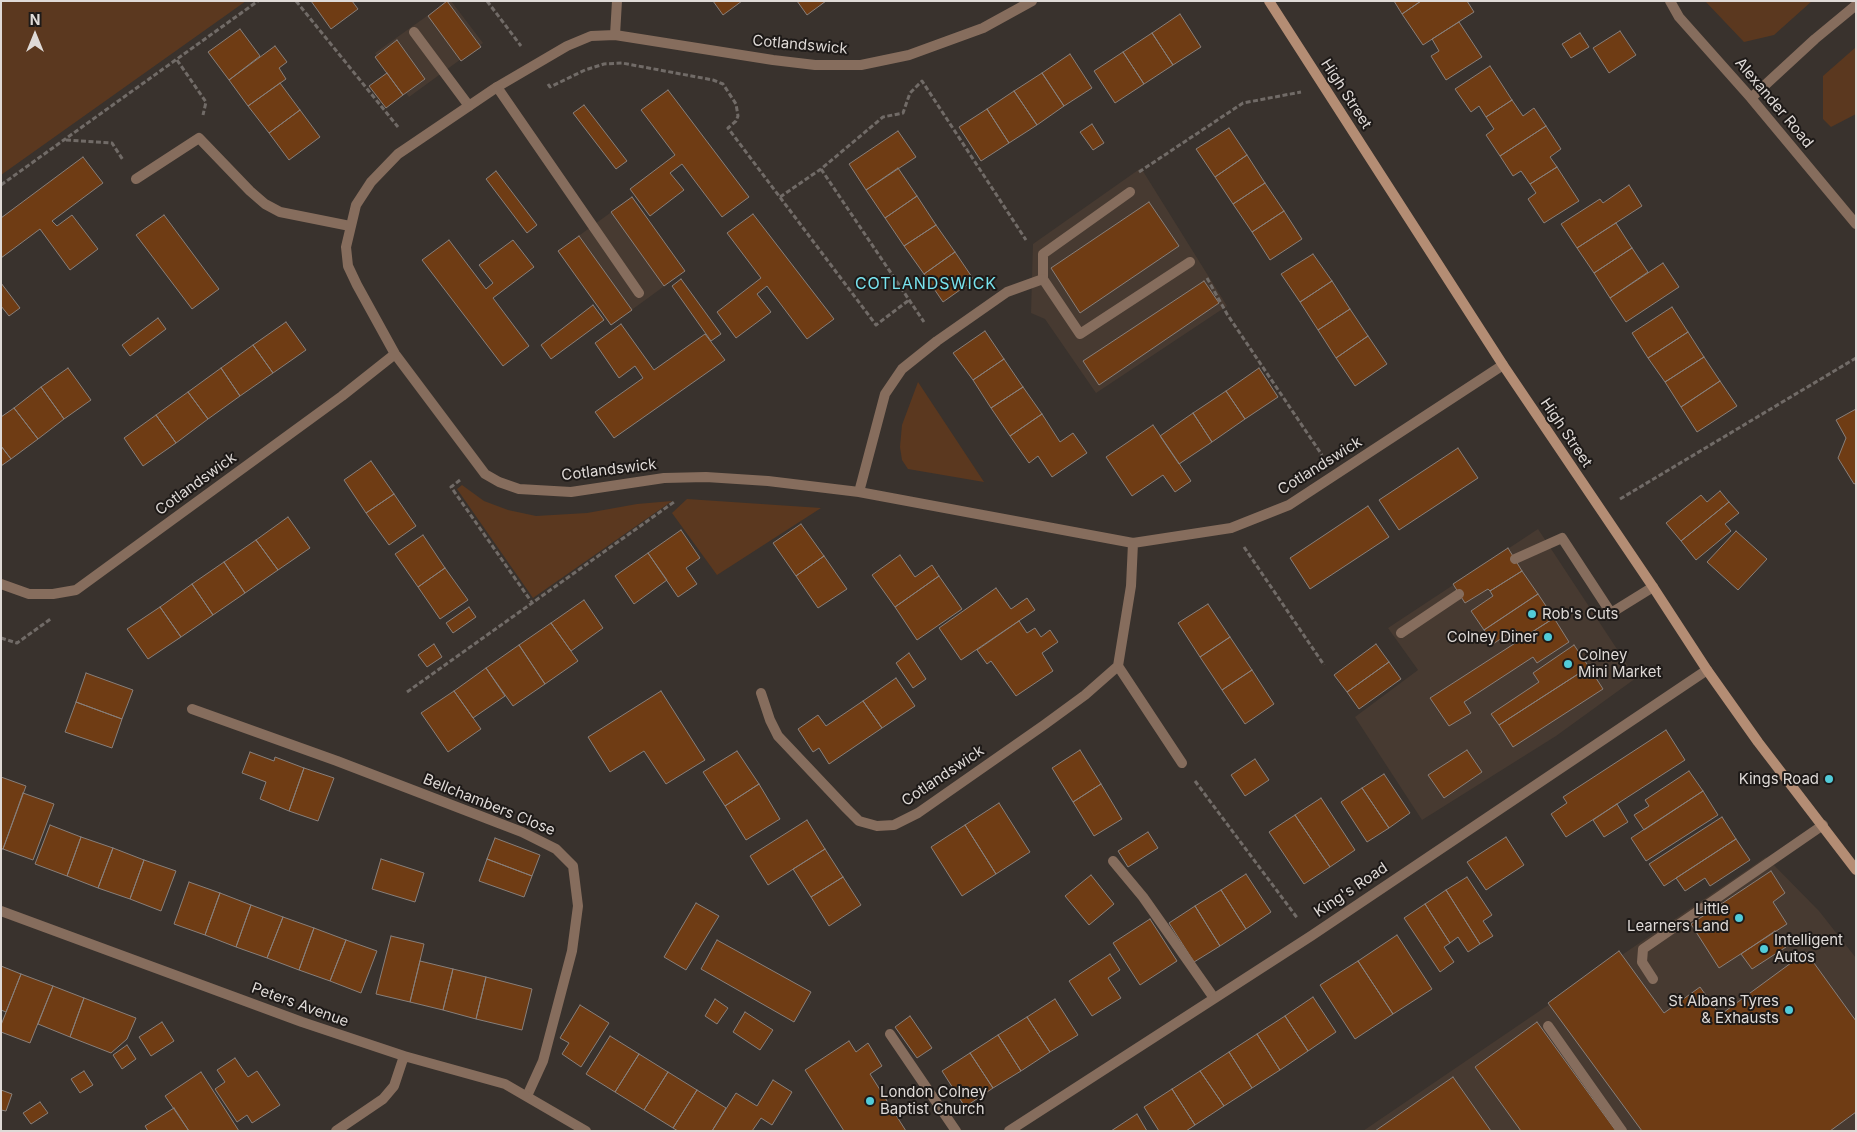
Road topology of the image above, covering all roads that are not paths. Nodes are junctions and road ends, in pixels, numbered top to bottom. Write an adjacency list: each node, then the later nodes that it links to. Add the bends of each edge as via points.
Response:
1 (617, 1): 7 (street)
2 (1032, 1): 7 (street, Cotlandswick, via 983,28 909,55 861,65 815,65 774,60)
3 (1269, 1): 19 (street, High Street)
4 (1670, 1): 9 (street, Alexander Road, via 1679,16)
5 (1856, 5): 9 (street)
6 (414, 32): 10 (street)
7 (615, 35): 8 (street, Cotlandswick, via 591,36 567,46)
8 (498, 87): 10 (street, Cotlandswick); 17 (street)
9 (1751, 98): 13 (street, Alexander Road)
10 (469, 106): 14 (street, Cotlandswick, via 398,154 371,182 356,206)
11 (136, 179): 14 (street, via 200,138 265,204 280,212)
12 (1130, 192): 16 (street, via 1043,254)
13 (1856, 224)
14 (350, 226): 18 (street, Cotlandswick, via 346,247 348,266)
15 (1190, 262): 16 (street, via 1080,334)
16 (1043, 279): 20 (street, via 1007,292 902,369 885,394)
17 (639, 293)
18 (395, 354): 20 (street, Cotlandswick, via 484,474 519,490 571,492 664,478 706,477); 23 (street, Cotlandswick, via 76,590 29,594)
19 (1503, 365): 21 (street, Cotlandswick, via 1288,505 1231,528); 24 (street, High Street)
20 (859, 492): 21 (street, Cotlandswick)
21 (1133, 543): 27 (street, via 1131,586)
22 (1515, 559): 24 (street, via 1562,538 1611,613)
23 (1, 584)
24 (1653, 587): 28 (street, High Street)
25 (1459, 594): 26 (street)
26 (1401, 633)
27 (1118, 666): 29 (street, Cotlandswick, via 1085,695 918,813 886,826 859,821 846,809 778,736); 31 (street)
28 (1707, 670): 32 (street, High Street); 37 (street, King's Road)
29 (761, 693)
30 (192, 709): 41 (street, Bellchambers Close, via 522,832 556,849 573,866 578,906 572,951 543,1061)
31 (1182, 763)
32 (1823, 825): 34 (street, High Street); 36 (street, via 1643,949 1642,962)
33 (1113, 861): 37 (street, via 1143,897)
34 (1856, 870)
35 (1, 911): 40 (street, Peters Avenue, via 302,1022)
36 (1653, 979)
37 (1214, 998): 45 (street, King's Road)
38 (1548, 1026): 46 (street)
39 (890, 1034): 44 (street)
40 (404, 1056): 41 (street, Peters Avenue, via 505,1084); 42 (street, via 394,1086 383,1098)
41 (527, 1096): 43 (street, Peters Avenue)
42 (336, 1131)
43 (586, 1131)
44 (956, 1131)
45 (1009, 1131)
46 (1622, 1131)

